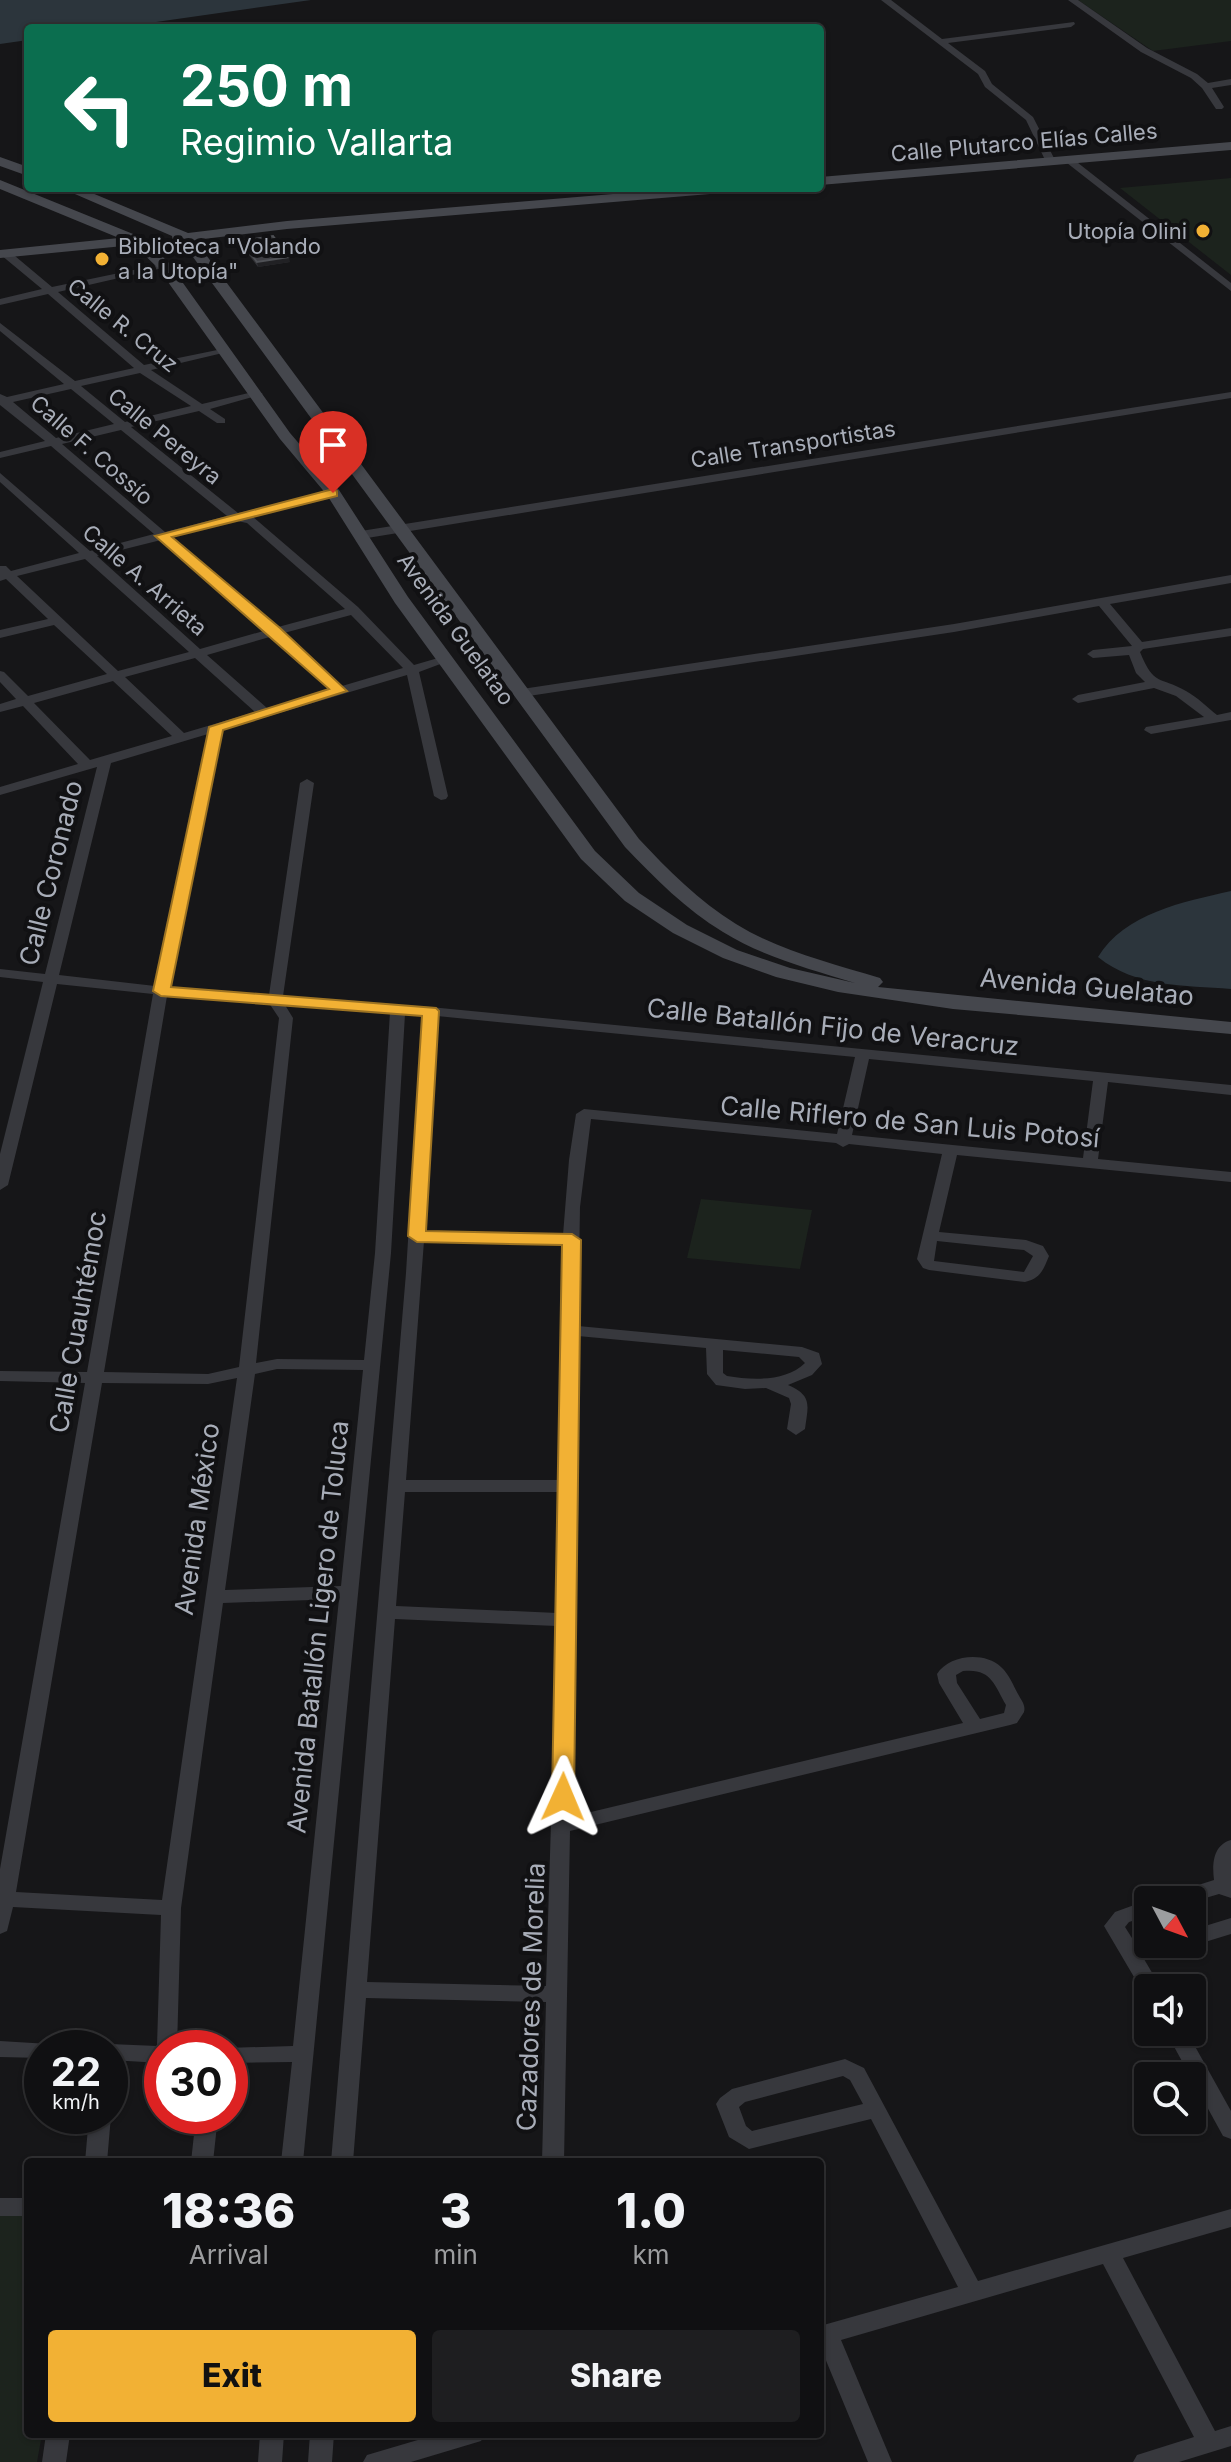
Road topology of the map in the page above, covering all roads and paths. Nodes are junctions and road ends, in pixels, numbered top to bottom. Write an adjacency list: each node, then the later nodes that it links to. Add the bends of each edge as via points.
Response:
1 (904, 0): 3 (street)
2 (1072, 0): 7 (street)
3 (886, 1): 5 (street)
4 (1071, 24): 5 (street)
5 (939, 42): 12 (street, via 982,73 988,85 1030,119)
6 (1231, 82): 7 (street)
7 (1206, 86): 8 (street)
8 (1219, 107)
9 (1231, 146): 11 (main road, Calle Plutarco Elías Calles)
10 (0, 161): 13 (main road)
11 (1070, 161): 12 (main road, Calle Plutarco Elías Calles); 22 (street)
12 (1051, 162): 14 (main road, Calle Plutarco Elías Calles)
13 (24, 170)
14 (824, 181)
15 (0, 184): 19 (main road, Avenida Guelatao)
16 (78, 192): 18 (main road)
17 (686, 192): 18 (main road)
18 (186, 237): 19 (main road); 40 (main road, Avenida Guelatao)
19 (138, 241): 20 (main road); 21 (main road, Avenida Guelatao)
20 (3, 254): 23 (street, Calle R. Cruz)
21 (163, 265): 23 (street); 26 (main road, Avenida Guelatao)
22 (1231, 288)
23 (49, 291): 24 (street); 27 (street, Calle R. Cruz)
24 (0, 302)
25 (0, 326): 28 (street, Calle Pereyra)
26 (223, 350): 27 (street); 29 (main road, Avenida Guelatao)
27 (141, 368): 28 (street); 32 (street, Calle R. Cruz)
28 (71, 386): 31 (street); 34 (street, Calle Pereyra)
29 (257, 394): 32 (street); 38 (main road, Avenida Guelatao)
30 (1231, 395): 40 (street, Calle Transportistas)
31 (1, 400): 35 (street, Calle F. Cossío)
32 (197, 407): 33 (street, Calle R. Cruz); 34 (street)
33 (221, 421)
34 (119, 425): 35 (street); 39 (street, Calle Pereyra)
35 (51, 442): 36 (street); 42 (street, Calle F. Cossío)
36 (0, 455)
37 (0, 476): 43 (street, Calle A. Arrieta)
38 (333, 493): 39 (street); 41 (main road, Avenida Guelatao)
39 (235, 517): 42 (street); 48 (street, Calle Pereyra, via 251,520)
40 (402, 528): 41 (street, Calle Transportistas); 62 (main road, Avenida Guelatao)
41 (361, 535): 56 (main road, Avenida Guelatao)
42 (162, 536): 43 (street); 50 (street, Calle F. Cossío)
43 (86, 555): 44 (street); 54 (street, Calle A. Arrieta)
44 (3, 573): 49 (street)
45 (1231, 579): 47 (street)
46 (1231, 588): 47 (street)
47 (1105, 605): 53 (street); 62 (street)
48 (354, 610): 50 (street); 57 (street, Calle Pereyra)
49 (58, 620): 52 (street); 59 (street)
50 (275, 631): 54 (street); 61 (street, Calle F. Cossío)
51 (1231, 632): 53 (street)
52 (0, 634)
53 (1136, 649): 55 (street); 60 (street, via 1142,673)
54 (199, 653): 59 (street); 66 (street, Calle A. Arrieta)
55 (1093, 654)
56 (445, 660): 57 (street); 81 (main road, Avenida Guelatao, via 588,855 652,915 764,968 828,986)
57 (412, 670): 61 (street); 76 (street)
58 (0, 675): 64 (street)
59 (117, 676): 64 (street); 71 (street)
60 (1155, 684): 63 (street); 68 (street, via 1181,693)
61 (339, 691): 66 (street)
62 (525, 697): 81 (main road, Avenida Guelatao, via 632,843 689,899 731,929 777,949)
63 (1078, 699)
64 (24, 702): 65 (street); 73 (street)
65 (0, 708)
66 (264, 713): 69 (street)
67 (1231, 716): 68 (street)
68 (1215, 719): 70 (street)
69 (216, 727): 71 (street); 79 (street, Calle Cuauhtémoc)
70 (1151, 730)
71 (182, 738): 72 (street)
72 (105, 760): 73 (street); 78 (street, Calle Coronado)
73 (87, 765): 75 (street)
74 (307, 783): 80 (street)
75 (1, 790)
76 (441, 796)
77 (0, 973): 78 (street, Calle Batallón Fijo de Veracruz)
78 (49, 979): 79 (street, Calle Batallón Fijo de Veracruz); 95 (street, Calle Coronado)
79 (161, 991): 80 (street, Calle Batallón Fijo de Veracruz); 104 (street, Calle Cuauhtémoc)
80 (275, 1001): 82 (street, Calle Batallón Fijo de Veracruz); 102 (street, Avenida México, via 286,1018)
81 (939, 1002): 84 (main road, Avenida Guelatao)
82 (398, 1008): 83 (street, Calle Batallón Fijo de Veracruz); 88 (street, Avenida Batallón Ligero de Toluca)
83 (430, 1011): 85 (street, Calle Batallón Fijo de Veracruz); 89 (street)
84 (1231, 1028)
85 (863, 1053): 86 (street, Calle Batallón Fijo de Veracruz); 91 (street)
86 (1101, 1079): 87 (street, Calle Batallón Fijo de Veracruz); 93 (street)
87 (1231, 1090)
88 (394, 1098): 89 (street); 101 (street, Avenida Batallón Ligero de Toluca)
89 (424, 1100): 96 (street)
90 (584, 1114): 91 (street, Calle Riflero de San Luis Potosí); 98 (street, Cazadores de Morelia, via 576,1155)
91 (843, 1142): 92 (street, Calle Riflero de San Luis Potosí)
92 (950, 1152): 93 (street, Calle Riflero de San Luis Potosí); 97 (street)
93 (1090, 1164): 94 (street, Calle Riflero de San Luis Potosí)
94 (1231, 1177)
95 (0, 1185)
96 (417, 1236): 98 (street); 107 (street)
97 (932, 1236): 97 (street, via 925,1259 938,1268 1025,1277 1033,1274 1041,1256 1026,1245)
98 (572, 1240): 99 (street, Cazadores de Morelia)
99 (570, 1330): 100 (street); 108 (street, Cazadores de Morelia)
100 (714, 1344): 105 (street, via 717,1378 728,1383); 105 (street, via 813,1357 809,1371)
101 (372, 1365): 102 (street); 109 (street, Avenida Batallón Ligero de Toluca)
102 (247, 1368): 104 (street, via 208,1379); 110 (street, Avenida México)
103 (0, 1376): 104 (street)
104 (95, 1377): 118 (street, Calle Cuauhtémoc)
105 (766, 1382): 106 (street, via 796,1395)
106 (796, 1429)
107 (398, 1486): 108 (street); 111 (street)
108 (570, 1486): 112 (street, Cazadores de Morelia)
109 (351, 1592): 110 (street); 132 (street, Avenida Batallón Ligero de Toluca)
110 (213, 1597): 119 (street, Avenida México)
111 (387, 1612): 112 (street); 126 (street)
112 (565, 1620): 114 (street, Cazadores de Morelia)
113 (975, 1727): 114 (street)
114 (563, 1826): 127 (street, Cazadores de Morelia)
115 (1231, 1847): 116 (street, via 1222,1864)
116 (1228, 1889): 117 (street)
117 (1206, 1893)
118 (2, 1899): 119 (street); 121 (street, Calle Cuauhtémoc)
119 (171, 1908): 128 (street, Avenida México)
120 (1134, 1913): 124 (street, via 1115,1923)
121 (0, 1926)
122 (1231, 1926): 123 (street)
123 (1206, 1934)
124 (1133, 1955): 125 (street)
125 (1143, 1974)
126 (355, 1990): 127 (street); 141 (street)
127 (555, 1994): 142 (street, Cazadores de Morelia)
128 (168, 2030)
129 (1184, 2046): 135 (street)
130 (0, 2049): 131 (street)
131 (24, 2050)
132 (301, 2054): 133 (street); 140 (street, Avenida Batallón Ligero de Toluca)
133 (248, 2055)
134 (877, 2109): 134 (street, via 857,2074 845,2067 739,2095 727,2104 737,2131 749,2140); 147 (street)
135 (1231, 2130)
136 (98, 2134): 138 (street)
137 (205, 2134): 139 (street)
138 (96, 2158)
139 (202, 2158)
140 (292, 2158)
141 (342, 2158)
142 (553, 2158)
143 (0, 2207): 144 (street)
144 (24, 2207)
145 (1231, 2218): 146 (street)
146 (1109, 2253): 147 (street); 153 (street)
147 (972, 2292): 148 (street)
148 (824, 2335): 158 (street)
149 (57, 2438): 154 (street)
150 (272, 2438): 155 (street)
151 (322, 2438): 156 (street)
152 (459, 2438): 157 (street)
153 (1220, 2439): 159 (street)
154 (54, 2462)
155 (270, 2462)
156 (320, 2462)
157 (375, 2462)
158 (880, 2462)
159 (1145, 2462)

